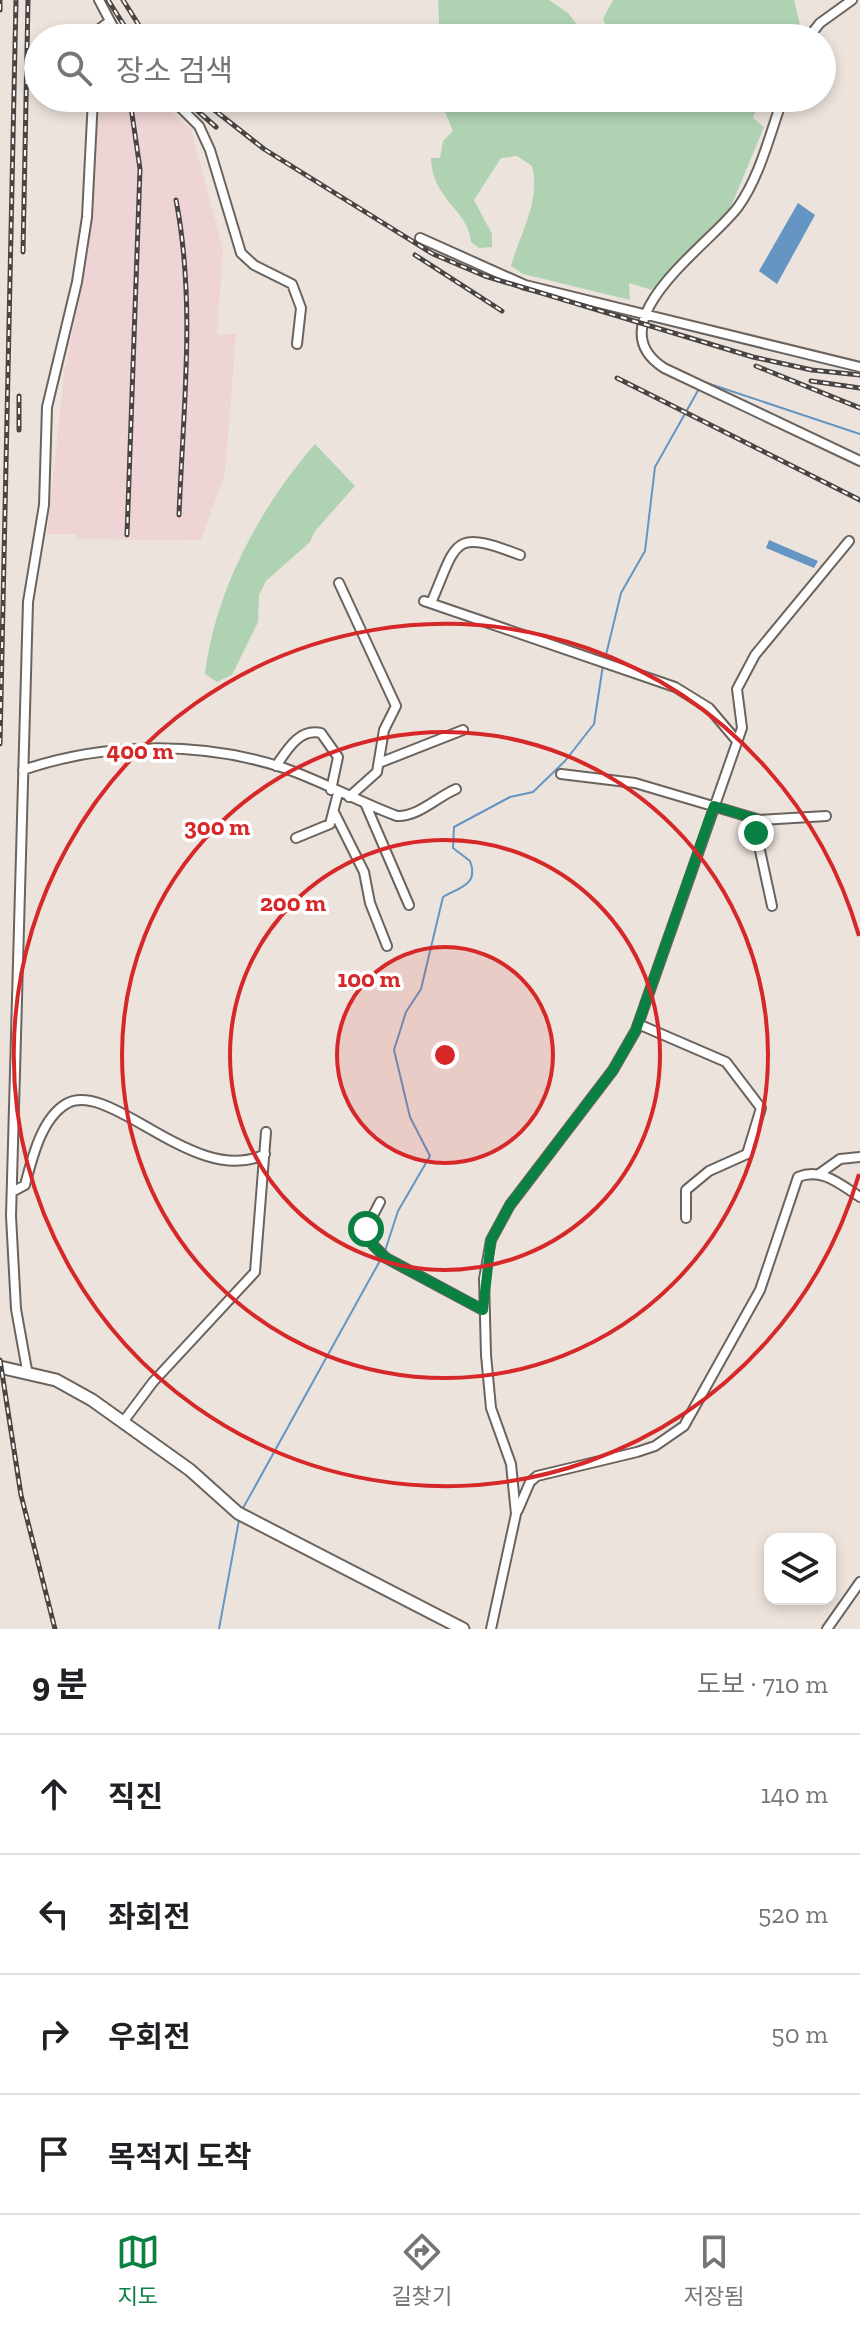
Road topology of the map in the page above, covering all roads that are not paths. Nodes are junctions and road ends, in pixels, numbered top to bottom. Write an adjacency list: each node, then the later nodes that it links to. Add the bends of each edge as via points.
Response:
1 (99, 0): 3 (street)
2 (852, 0): 6 (street)
3 (110, 21): 4 (street); 5 (street)
4 (106, 24)
5 (112, 24)
6 (819, 24)
7 (92, 112): 22 (street, via 81,258 47,407 43,518 28,602)
8 (185, 112): 12 (street, via 199,126 210,150 241,253 292,284 301,308)
9 (777, 112): 11 (street, via 739,206 670,277)
10 (420, 238): 11 (street, via 525,285)
11 (645, 315): 13 (street); 14 (street, via 643,338 650,356 664,368)
12 (297, 344)
13 (860, 367)
14 (860, 461)
15 (849, 541): 19 (street, via 755,655 737,689 736,706 743,719)
16 (520, 555): 19 (street, via 487,542 465,542 451,557 428,602 696,698)
17 (339, 583): 20 (street, via 396,706 384,730)
18 (463, 730): 20 (street)
19 (737, 741): 28 (street)
20 (379, 763): 26 (street, via 377,772)
21 (276, 766): 22 (street, via 240,757 133,747 70,755); 25 (street); 25 (street, via 296,739 321,733 338,757)
22 (23, 770): 41 (street)
23 (561, 774): 28 (street, via 635,783)
24 (456, 789): 27 (street, via 405,816)
25 (334, 791): 26 (street); 29 (street)
26 (349, 797): 27 (street)
27 (365, 803): 33 (street)
28 (714, 806): 31 (street); 36 (street)
29 (335, 814): 32 (street, via 324,829); 35 (street, via 364,872)
30 (826, 816): 31 (street)
31 (753, 818): 34 (street)
32 (296, 838)
33 (409, 905)
34 (772, 906)
35 (387, 946)
36 (638, 1024): 44 (street, via 726,1062 761,1108 747,1154 709,1171 686,1190); 45 (street, via 613,1070 510,1205 491,1240)
37 (266, 1132): 38 (street)
38 (265, 1154): 41 (street, via 245,1162 224,1162 106,1107 75,1101 63,1106 48,1126 33,1152 25,1185); 48 (street, via 253,1277 153,1382)
39 (860, 1157): 40 (street, via 840,1159)
40 (819, 1174): 42 (street); 49 (street, via 798,1177 793,1186 760,1290 684,1426 655,1446 537,1476)
41 (12, 1192): 47 (street, via 16,1309)
42 (860, 1197)
43 (380, 1202): 45 (street, via 366,1229 383,1255)
44 (686, 1218)
45 (483, 1310): 49 (street, via 491,1408 511,1464)
46 (0, 1367): 47 (main road)
47 (27, 1370): 48 (main road, via 56,1380)
48 (123, 1422): 51 (main road, via 241,1514)
49 (516, 1514): 52 (street)
50 (860, 1582): 53 (street)
51 (463, 1629)
52 (491, 1629)
53 (827, 1629)

